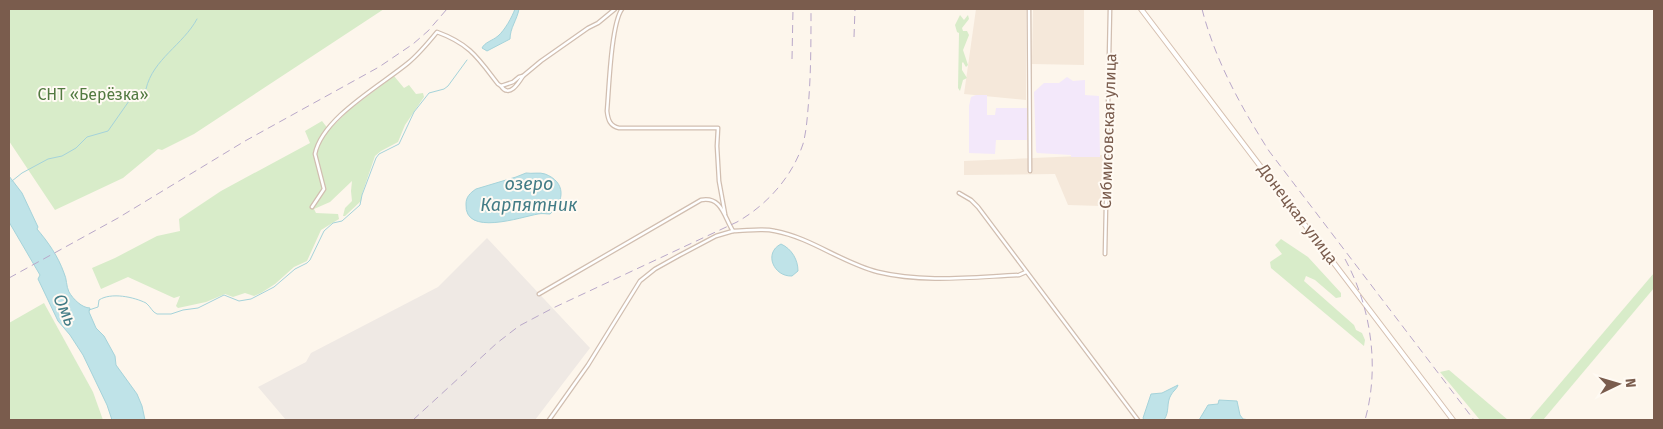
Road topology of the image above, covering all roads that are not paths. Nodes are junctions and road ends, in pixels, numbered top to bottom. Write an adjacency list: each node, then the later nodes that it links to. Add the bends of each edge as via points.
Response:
1 (615, 9): 6 (street)
2 (622, 9): 11 (street, via 616,23 608,118 614,127 619,128 718,128 718,181)
3 (1029, 9): 8 (street)
4 (1110, 9): 13 (street, Сибмисовская улица)
5 (1141, 9): 18 (main road, Донецкая улица)
6 (523, 76): 7 (street); 7 (street, via 511,90)
7 (501, 86): 10 (street, via 474,52 437,32 409,62 344,111 327,129 315,154 324,189)
8 (1030, 171)
9 (959, 194): 14 (street, via 978,207)
10 (312, 207)
11 (726, 217): 12 (street); 15 (street, via 713,200 701,200)
12 (733, 231): 14 (street, via 776,231 857,265 896,276 973,277); 16 (street, via 680,254 640,282)
13 (1105, 254)
14 (1026, 272): 17 (street)
15 (539, 294)
16 (549, 420)
17 (1138, 420)
18 (1453, 420)

